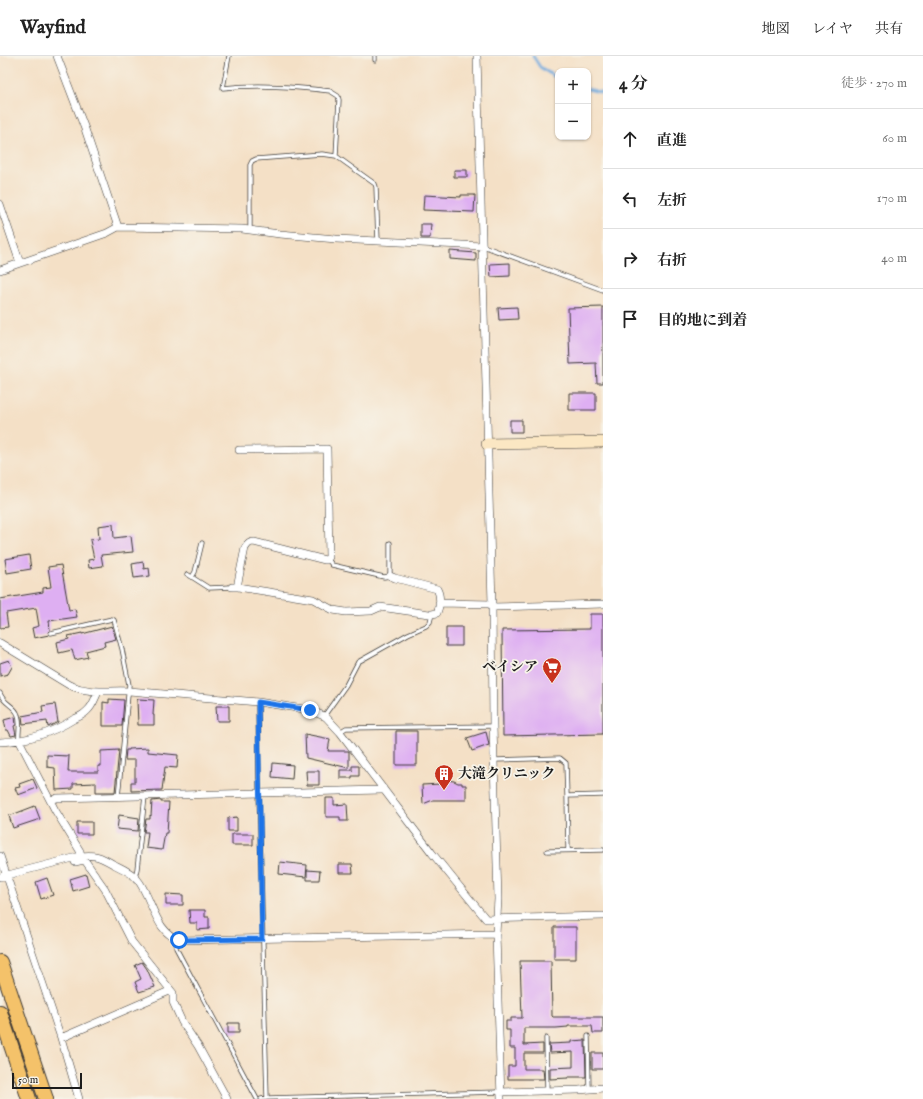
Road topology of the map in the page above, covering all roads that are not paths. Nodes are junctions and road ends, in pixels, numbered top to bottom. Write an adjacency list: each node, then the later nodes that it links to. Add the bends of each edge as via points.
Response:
1 (57, 56): 6 (street)
2 (228, 56): 4 (lane, via 223,88 274,86 330,91 338,96)
3 (477, 56): 9 (street)
4 (336, 156): 7 (lane, via 322,154 252,161); 8 (lane, via 375,184)
5 (0, 204): 10 (street)
6 (118, 227): 7 (street); 10 (street)
7 (250, 229): 8 (street, via 280,234)
8 (378, 241): 9 (street)
9 (483, 246): 12 (lane); 14 (street)
10 (20, 263): 11 (street)
11 (0, 270)
12 (603, 290)
13 (603, 442): 14 (street)
14 (487, 444): 25 (street)
15 (239, 450): 18 (street, via 327,449)
16 (202, 543): 21 (lane)
17 (390, 543): 20 (lane)
18 (328, 558): 20 (lane, via 332,564 384,577); 22 (street, via 325,560 250,542 245,548)
19 (187, 574): 21 (lane)
20 (390, 576): 23 (street, via 437,589)
21 (192, 577): 22 (lane, via 209,588)
22 (235, 587): 26 (street, via 313,599 333,610 346,612 371,611 380,607)
23 (440, 603): 25 (street); 26 (street, via 437,613)
24 (603, 604): 25 (street)
25 (492, 606): 34 (street)
26 (432, 614): 33 (lane, via 426,626 358,662 346,685)
27 (51, 633): 29 (lane, via 114,620)
28 (0, 644): 30 (street, via 69,685 80,690)
29 (129, 690): 30 (street); 32 (street); 44 (lane)
30 (98, 692): 36 (street, via 88,711 81,716 45,734)
31 (0, 693): 36 (lane, via 2,700 18,714)
32 (258, 702): 33 (street, via 310,710); 40 (lane)
33 (324, 716): 35 (street)
34 (493, 726): 35 (lane, via 346,728); 38 (street)
35 (340, 732): 39 (street)
36 (19, 740): 37 (street); 45 (street)
37 (0, 742)
38 (495, 760): 43 (lane, via 560,758 566,763); 55 (street, via 498,899)
39 (383, 788): 40 (street); 55 (street, via 484,918)
40 (259, 793): 42 (street); 58 (lane)
41 (603, 795): 43 (lane)
42 (145, 796): 44 (street); 52 (lane)
43 (568, 796): 46 (lane)
44 (118, 797): 45 (street, via 58,798)
45 (51, 801): 50 (street)
46 (568, 850): 47 (lane); 48 (lane)
47 (603, 850)
48 (547, 851)
49 (0, 856): 51 (street)
50 (81, 856): 51 (street); 52 (street, via 96,856)
51 (4, 876): 63 (street)
52 (135, 876): 57 (street, via 164,929)
53 (15, 878): 73 (street, via 79,860 86,862 105,889 132,942 173,993 173,1002 182,1022)
54 (603, 916): 55 (street)
55 (496, 918): 56 (street)
56 (496, 934): 58 (street); 68 (street)
57 (177, 939): 58 (street); 74 (lane, via 176,948)
58 (262, 939): 69 (lane)
59 (0, 962): 71 (highway)
60 (167, 992): 63 (street)
61 (0, 1012): 70 (highway)
62 (588, 1036): 66 (lane)
63 (61, 1038): 72 (street)
64 (546, 1038): 67 (lane)
65 (603, 1088): 66 (street)
66 (590, 1089): 67 (street)
67 (547, 1091): 68 (street)
68 (500, 1096): 69 (lane)
69 (267, 1098): 75 (lane)
70 (29, 1099)
71 (46, 1099)
72 (80, 1099)
73 (227, 1099)
74 (257, 1099)
75 (261, 1099)

